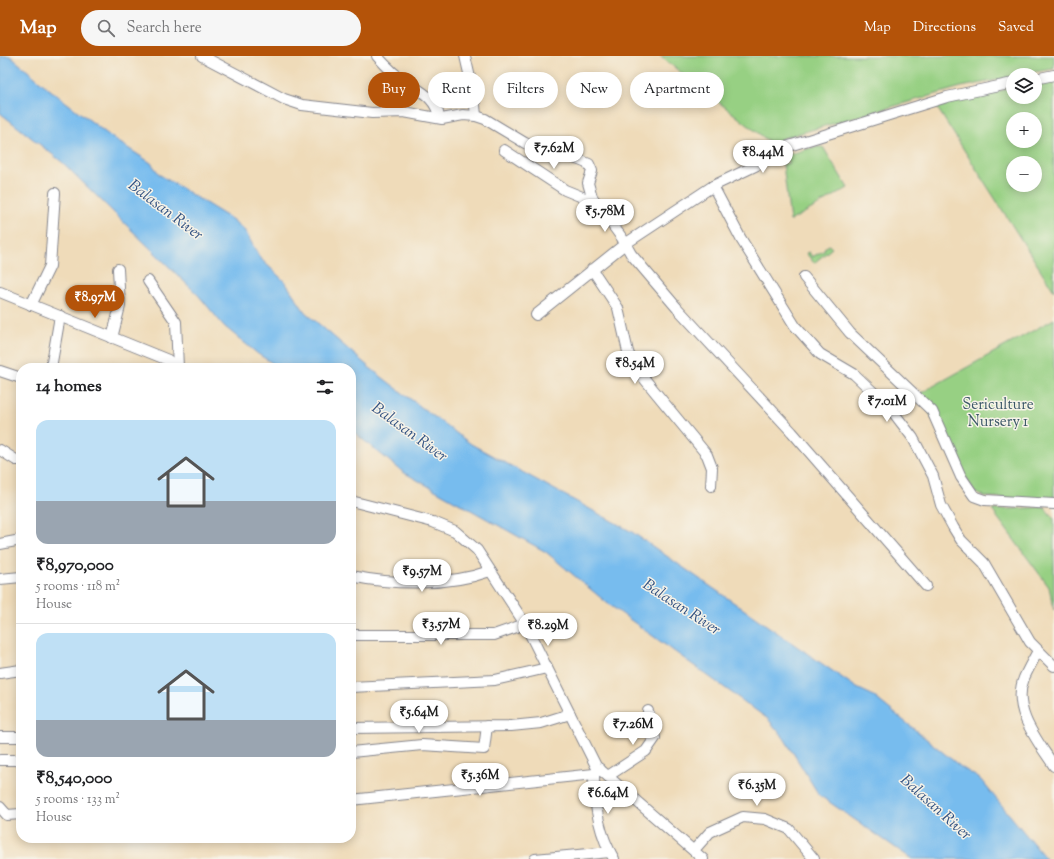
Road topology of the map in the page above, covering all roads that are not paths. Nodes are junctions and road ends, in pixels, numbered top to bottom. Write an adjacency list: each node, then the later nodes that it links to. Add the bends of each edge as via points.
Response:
1 (202, 56): 8 (street, via 284,99 302,105 372,113 404,112)
2 (377, 56): 8 (street, via 405,82 421,90 437,108)
3 (465, 56): 7 (street)
4 (1054, 75): 5 (street)
5 (1042, 78)
6 (1006, 84): 10 (street, via 947,97 781,148 757,165)
7 (476, 116): 8 (street); 12 (street, via 525,143 589,164 592,171 588,183 589,190)
8 (439, 118)
9 (504, 150): 12 (street, via 565,190)
10 (713, 186): 13 (street); 42 (street, via 741,239 795,326 820,354 854,374 890,408 913,438 933,476 941,505 953,527 961,540 984,563 1030,642)
11 (55, 193): 19 (street, via 50,266)
12 (597, 203): 13 (street)
13 (625, 244): 14 (street); 39 (street, via 677,308 792,432)
14 (592, 269): 20 (street); 30 (street, via 618,308 633,365 710,462)
15 (118, 270): 22 (street, via 120,306)
16 (804, 277): 32 (street, via 850,333 932,411 961,477 974,496 985,500)
17 (148, 281): 25 (street, via 176,322)
18 (0, 292): 19 (street)
19 (31, 304): 21 (street)
20 (536, 315)
21 (60, 316): 22 (street); 23 (street)
22 (112, 338): 24 (street)
23 (53, 363)
24 (172, 363)
25 (178, 363)
26 (0, 371): 27 (street)
27 (16, 376)
28 (0, 450): 29 (street)
29 (16, 460)
30 (711, 486)
31 (356, 502): 35 (street, via 456,530 477,550)
32 (1054, 504)
33 (16, 541): 34 (street)
34 (0, 544)
35 (490, 571): 37 (street, via 469,578 417,582); 40 (street)
36 (16, 577): 38 (street)
37 (356, 577)
38 (0, 579)
39 (926, 586)
40 (525, 624): 41 (street, via 494,635); 44 (street)
41 (356, 635)
42 (1038, 650): 43 (street); 57 (street, via 1023,679 1021,696 1026,723)
43 (1054, 666)
44 (547, 668): 47 (street, via 494,680); 49 (street)
45 (16, 671): 46 (street)
46 (0, 673)
47 (356, 687)
48 (648, 711): 59 (street, via 655,738 646,751)
49 (570, 714): 50 (street, via 541,723); 58 (street)
50 (487, 726): 51 (street); 54 (street, via 484,749 422,745)
51 (356, 728)
52 (0, 737): 53 (street)
53 (16, 737)
54 (356, 752)
55 (0, 760): 56 (street)
56 (16, 760)
57 (1054, 766)
58 (597, 771): 59 (street); 60 (street); 64 (street, via 594,800 597,818)
59 (608, 776): 63 (street)
60 (356, 799)
61 (0, 807): 62 (street, via 7,814)
62 (16, 814)
63 (694, 850): 66 (street); 67 (street, via 710,832 743,817 758,818 789,829)
64 (612, 855): 65 (street)
65 (536, 859)
66 (703, 859)
67 (814, 859)

